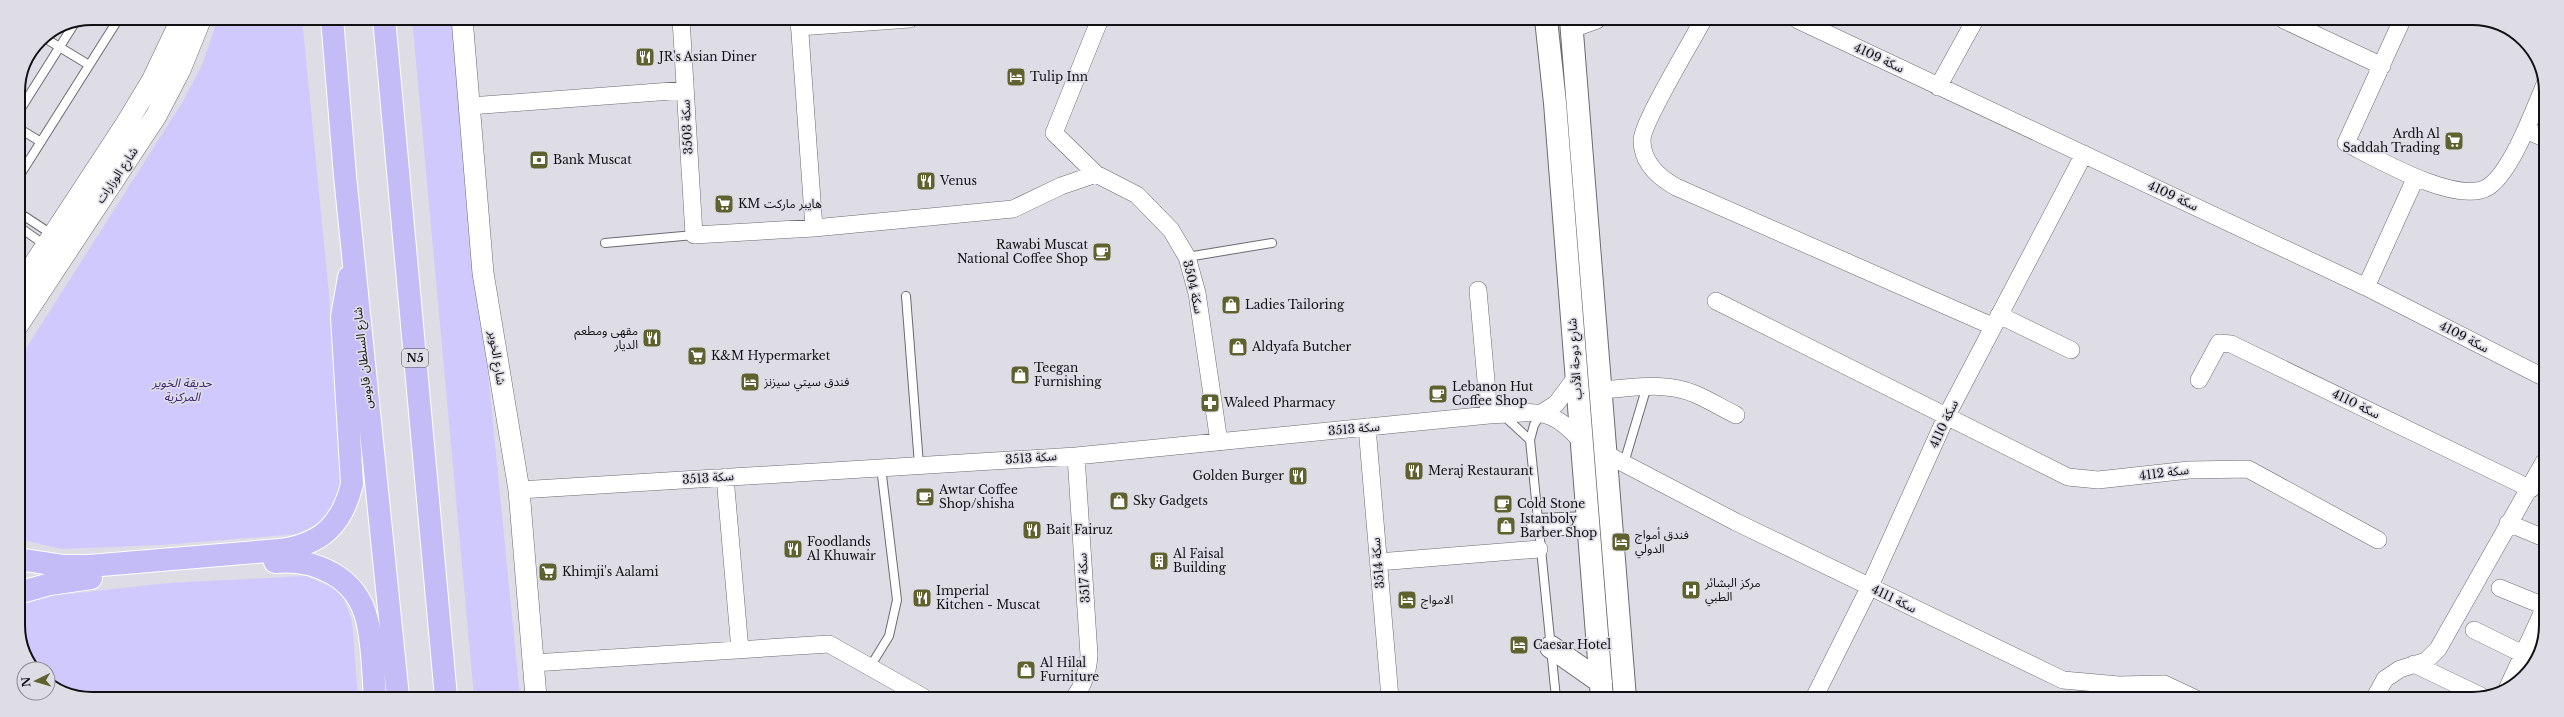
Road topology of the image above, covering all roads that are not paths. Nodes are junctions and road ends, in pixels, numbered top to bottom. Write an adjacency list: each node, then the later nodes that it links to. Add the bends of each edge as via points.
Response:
1 (115, 25): 20 (lane)
2 (179, 25): 41 (street, شارع الوزارات, via 152,81)
3 (199, 25): 35 (street, شارع الوزارات, via 169,93)
4 (333, 25): 45 (highway, شارع السلطان قابوس)
5 (385, 25): 100 (highway, N5)
6 (463, 25): 26 (street, شارع الخوير)
7 (681, 25): 23 (street, سكة 3503)
8 (799, 25): 38 (street)
9 (1098, 25): 33 (street, سكة 3504, via 1054,132)
10 (1547, 25): 55 (main road, شارع دوحة الأدب)
11 (1572, 25): 58 (main road, شارع دوحة الأدب)
12 (1700, 25): 52 (street, via 1643,132 1644,153 1654,171 1676,187)
13 (1808, 25): 22 (street, سكة 4109)
14 (1972, 25): 22 (street)
15 (2295, 25): 21 (street)
16 (2400, 25): 21 (street)
17 (72, 28): 19 (lane)
18 (50, 41): 19 (lane)
19 (60, 47): 20 (lane); 25 (lane)
20 (89, 65): 30 (lane)
21 (2382, 66): 34 (street, via 2346,143)
22 (1938, 87): 31 (street, سكة 4109)
23 (685, 90): 26 (street); 40 (street, سكة 3503)
24 (2539, 99): 27 (street)
25 (25, 103)
26 (470, 106): 75 (street, شارع الخوير, via 483,273)
27 (2526, 130): 29 (street); 34 (street, via 2500,177 2487,188 2466,192)
28 (25, 132): 30 (lane)
29 (2539, 136)
30 (41, 142): 32 (lane)
31 (2084, 154): 47 (street, سكة 4109); 52 (street, سكة 4110)
32 (25, 167)
33 (1096, 174): 38 (street, via 1061,186 1013,208); 44 (street, سكة 3504, via 1137,195 1171,230)
34 (2415, 179): 47 (street)
35 (103, 196): 37 (lane, via 90,203); 51 (street, شارع الوزارات)
36 (25, 218): 41 (lane)
37 (77, 220)
38 (814, 228): 40 (street)
39 (25, 229): 41 (lane)
40 (694, 235): 42 (lane)
41 (52, 241): 46 (street, شارع الوزارات)
42 (605, 243)
43 (1272, 243): 44 (lane)
44 (1187, 257): 66 (street, سكة 3504, via 1197,293)
45 (354, 265): 82 (highway, via 345,290 342,318 352,484 345,507 328,531 313,542 296,548 263,552 89,566 58,566); 99 (highway, شارع السلطان قابوس)
46 (25, 279)
47 (2366, 287): 54 (street, سكة 4109)
48 (1478, 290): 60 (street)
49 (906, 296): 70 (lane)
50 (1716, 301): 61 (street, سكة 4112)
51 (25, 314)
52 (1996, 321): 53 (street); 61 (street, سكة 4110)
53 (2071, 350)
54 (2539, 375)
55 (1576, 377): 59 (street, via 1556,404); 65 (main road, شارع دوحة الأدب)
56 (2199, 380): 74 (street, سكة 4110, via 2219,343 2231,344)
57 (1647, 386): 58 (street); 62 (street, via 1694,394); 69 (lane)
58 (1601, 390): 67 (main road, شارع دوحة الأدب)
59 (1543, 412): 60 (street, سكة 3513); 64 (lane, via 1534,425); 65 (street, via 1558,418)
60 (1496, 415): 63 (street, سكة 3513); 64 (lane)
61 (1947, 415): 80 (street, سكة 4112, via 2068,477 2098,480 2189,470 2248,469); 84 (street, سكة 4110)
62 (1736, 416)
63 (1367, 428): 66 (street, سكة 3513); 83 (street, سكة 3514)
64 (1530, 440): 78 (lane)
65 (1581, 440): 76 (main road, شارع دوحة الأدب)
66 (1219, 442): 68 (street, سكة 3513)
67 (1604, 452): 69 (street, سكة 4111); 106 (main road, شارع دوحة الأدب)
68 (1076, 456): 70 (street, سكة 3513); 103 (street, سكة 3517, via 1089,656 1088,671)
69 (1624, 463): 84 (street, سكة 4111)
70 (919, 465): 71 (street, سكة 3513)
71 (881, 468): 73 (street, سكة 3513); 95 (lane, via 897,600 890,636)
72 (2539, 472): 74 (street)
73 (725, 477): 75 (street, سكة 3513); 91 (street)
74 (2530, 489): 77 (street)
75 (519, 490): 93 (street, شارع الخوير)
76 (1588, 522): 78 (main road); 97 (main road, شارع دوحة الأدب)
77 (2508, 523): 79 (street); 94 (street, via 2438,649 2426,661)
78 (1538, 525): 81 (lane)
79 (2539, 536)
80 (2378, 540)
81 (1540, 549): 83 (street); 90 (lane)
82 (25, 560)
83 (1378, 562): 104 (street, سكة 3514)
84 (1869, 588): 107 (street, سكة 4110); 108 (street, سكة 4111, via 2063,680 2119,685 2164,684)
85 (2500, 588): 87 (street)
86 (25, 591): 98 (highway, via 90,578 279,562 298,561 317,565 334,573 349,586 360,602 367,620)
87 (2539, 604)
88 (2539, 624): 92 (street)
89 (2474, 630): 92 (street)
90 (1550, 647): 97 (main road); 105 (lane)
91 (740, 650): 93 (street); 95 (street, via 829,644)
92 (2528, 657): 96 (street)
93 (532, 663): 101 (street, شارع الخوير)
94 (2414, 664): 109 (street, via 2400,668 2385,679); 110 (street)
95 (870, 667): 102 (street)
96 (2516, 675)
97 (1602, 690)
98 (374, 692)
99 (397, 692)
100 (446, 692)
101 (535, 692)
102 (915, 692)
103 (1079, 692)
104 (1389, 692)
105 (1555, 692)
106 (1624, 692)
107 (1817, 692)
108 (2181, 692)
109 (2378, 692)
110 (2473, 692)

